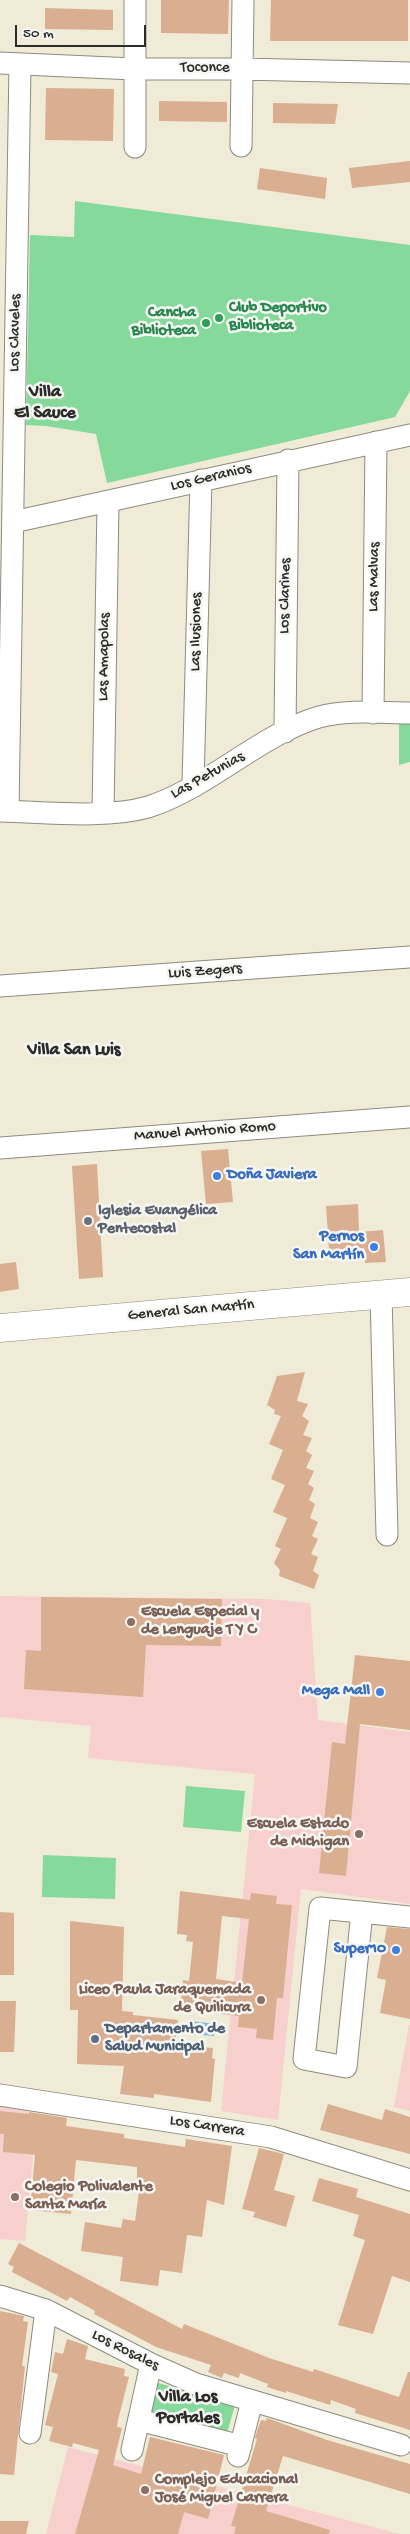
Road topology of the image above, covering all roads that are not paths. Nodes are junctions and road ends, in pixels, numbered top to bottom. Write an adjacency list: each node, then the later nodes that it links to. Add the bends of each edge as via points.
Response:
1 (135, 0): 4 (street)
2 (243, 0): 5 (street)
3 (10, 64): 4 (street, Toconce); 9 (street, Los Claveles)
4 (134, 69): 5 (street, Toconce); 8 (street)
5 (242, 69): 6 (street, Toconce); 7 (street)
6 (410, 74)
7 (242, 146)
8 (135, 147)
9 (8, 317): 15 (street, Los Claveles)
10 (410, 435): 11 (street, Los Geranios)
11 (376, 442): 12 (street, Los Geranios); 17 (street, Las Malvas)
12 (288, 460): 13 (street, Los Geranios); 19 (street, Los Clarines)
13 (201, 480): 14 (street, Los Geranios); 20 (street, Las Ilusiones)
14 (108, 502): 15 (street, Los Geranios); 22 (street, Las Amapolas)
15 (13, 522): 16 (street, Los Claveles)
16 (6, 571): 21 (street, Los Claveles)
17 (373, 713): 18 (street, Las Petunias); 19 (street, Las Petunias, via 321,716)
18 (410, 713)
19 (285, 732): 20 (street, Las Petunias)
20 (193, 784): 22 (street, Las Petunias, via 148,807)
21 (4, 811): 22 (street, Las Petunias)
22 (103, 813)
23 (410, 957): 24 (street, Luis Zegers)
24 (0, 986)
25 (410, 1116): 26 (street, Manuel Antonio Romo)
26 (0, 1148)
27 (410, 1292): 28 (main road, General San Martín)
28 (381, 1294): 29 (main road, General San Martín); 30 (street)
29 (0, 1328)
30 (387, 1535)
31 (362, 1912): 31 (street, via 346,2067 304,2059 320,1908); 32 (street)
32 (410, 1917)
33 (0, 2094): 34 (street, Los Carrera, via 271,2137)
34 (410, 2180)
35 (0, 2296): 36 (street, Los Rosales)
36 (46, 2310): 37 (street, Los Rosales); 40 (street)
37 (151, 2364): 38 (street, Los Rosales, via 196,2384); 39 (street)
38 (252, 2401): 39 (street, via 239,2451); 41 (street, Los Rosales)
39 (139, 2420): 42 (street)
40 (30, 2433)
41 (400, 2445)
42 (132, 2450)

